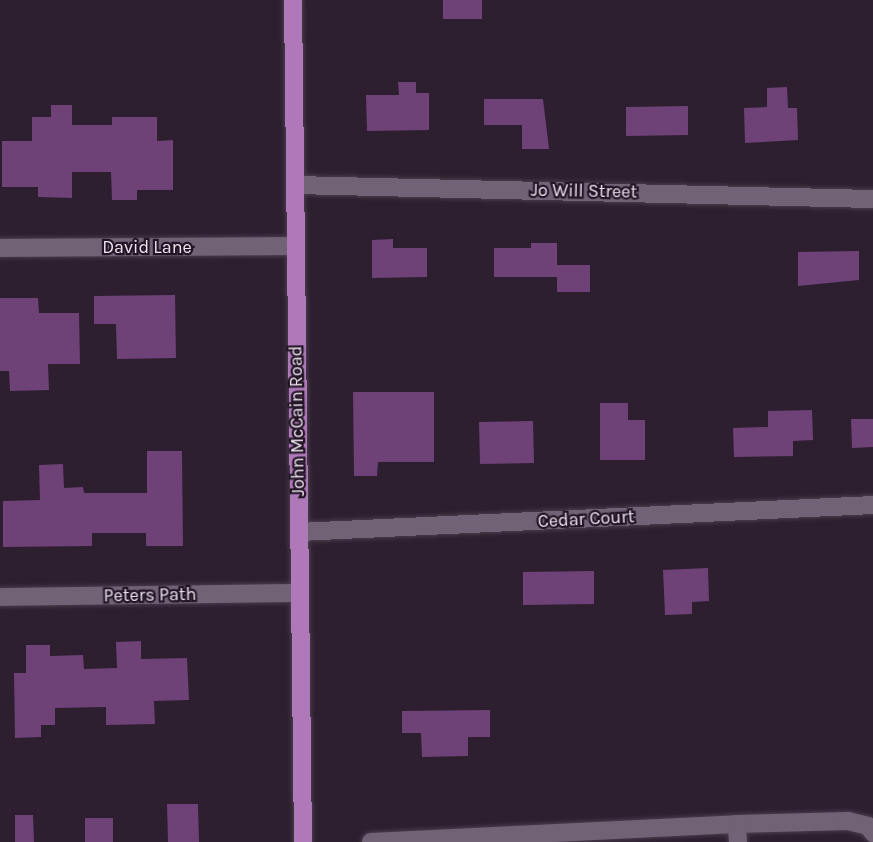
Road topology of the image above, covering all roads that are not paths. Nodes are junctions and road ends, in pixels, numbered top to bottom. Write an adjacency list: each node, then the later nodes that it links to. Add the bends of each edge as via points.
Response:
1 (293, 0): 2 (main road, John McCain Road)
2 (295, 185): 3 (street, Jo Will Street); 4 (main road, John McCain Road)
3 (873, 199)
4 (294, 246): 5 (street, David Lane); 7 (main road, John McCain Road)
5 (0, 248)
6 (873, 505): 7 (street, Cedar Court)
7 (299, 532): 8 (main road, John McCain Road)
8 (300, 593): 9 (street, Peters Path); 12 (main road, John McCain Road)
9 (0, 597)
10 (738, 833): 11 (street, via 848,821 868,826); 14 (street)
11 (873, 833)
12 (303, 842)
13 (372, 842): 14 (street)
14 (413, 842)

